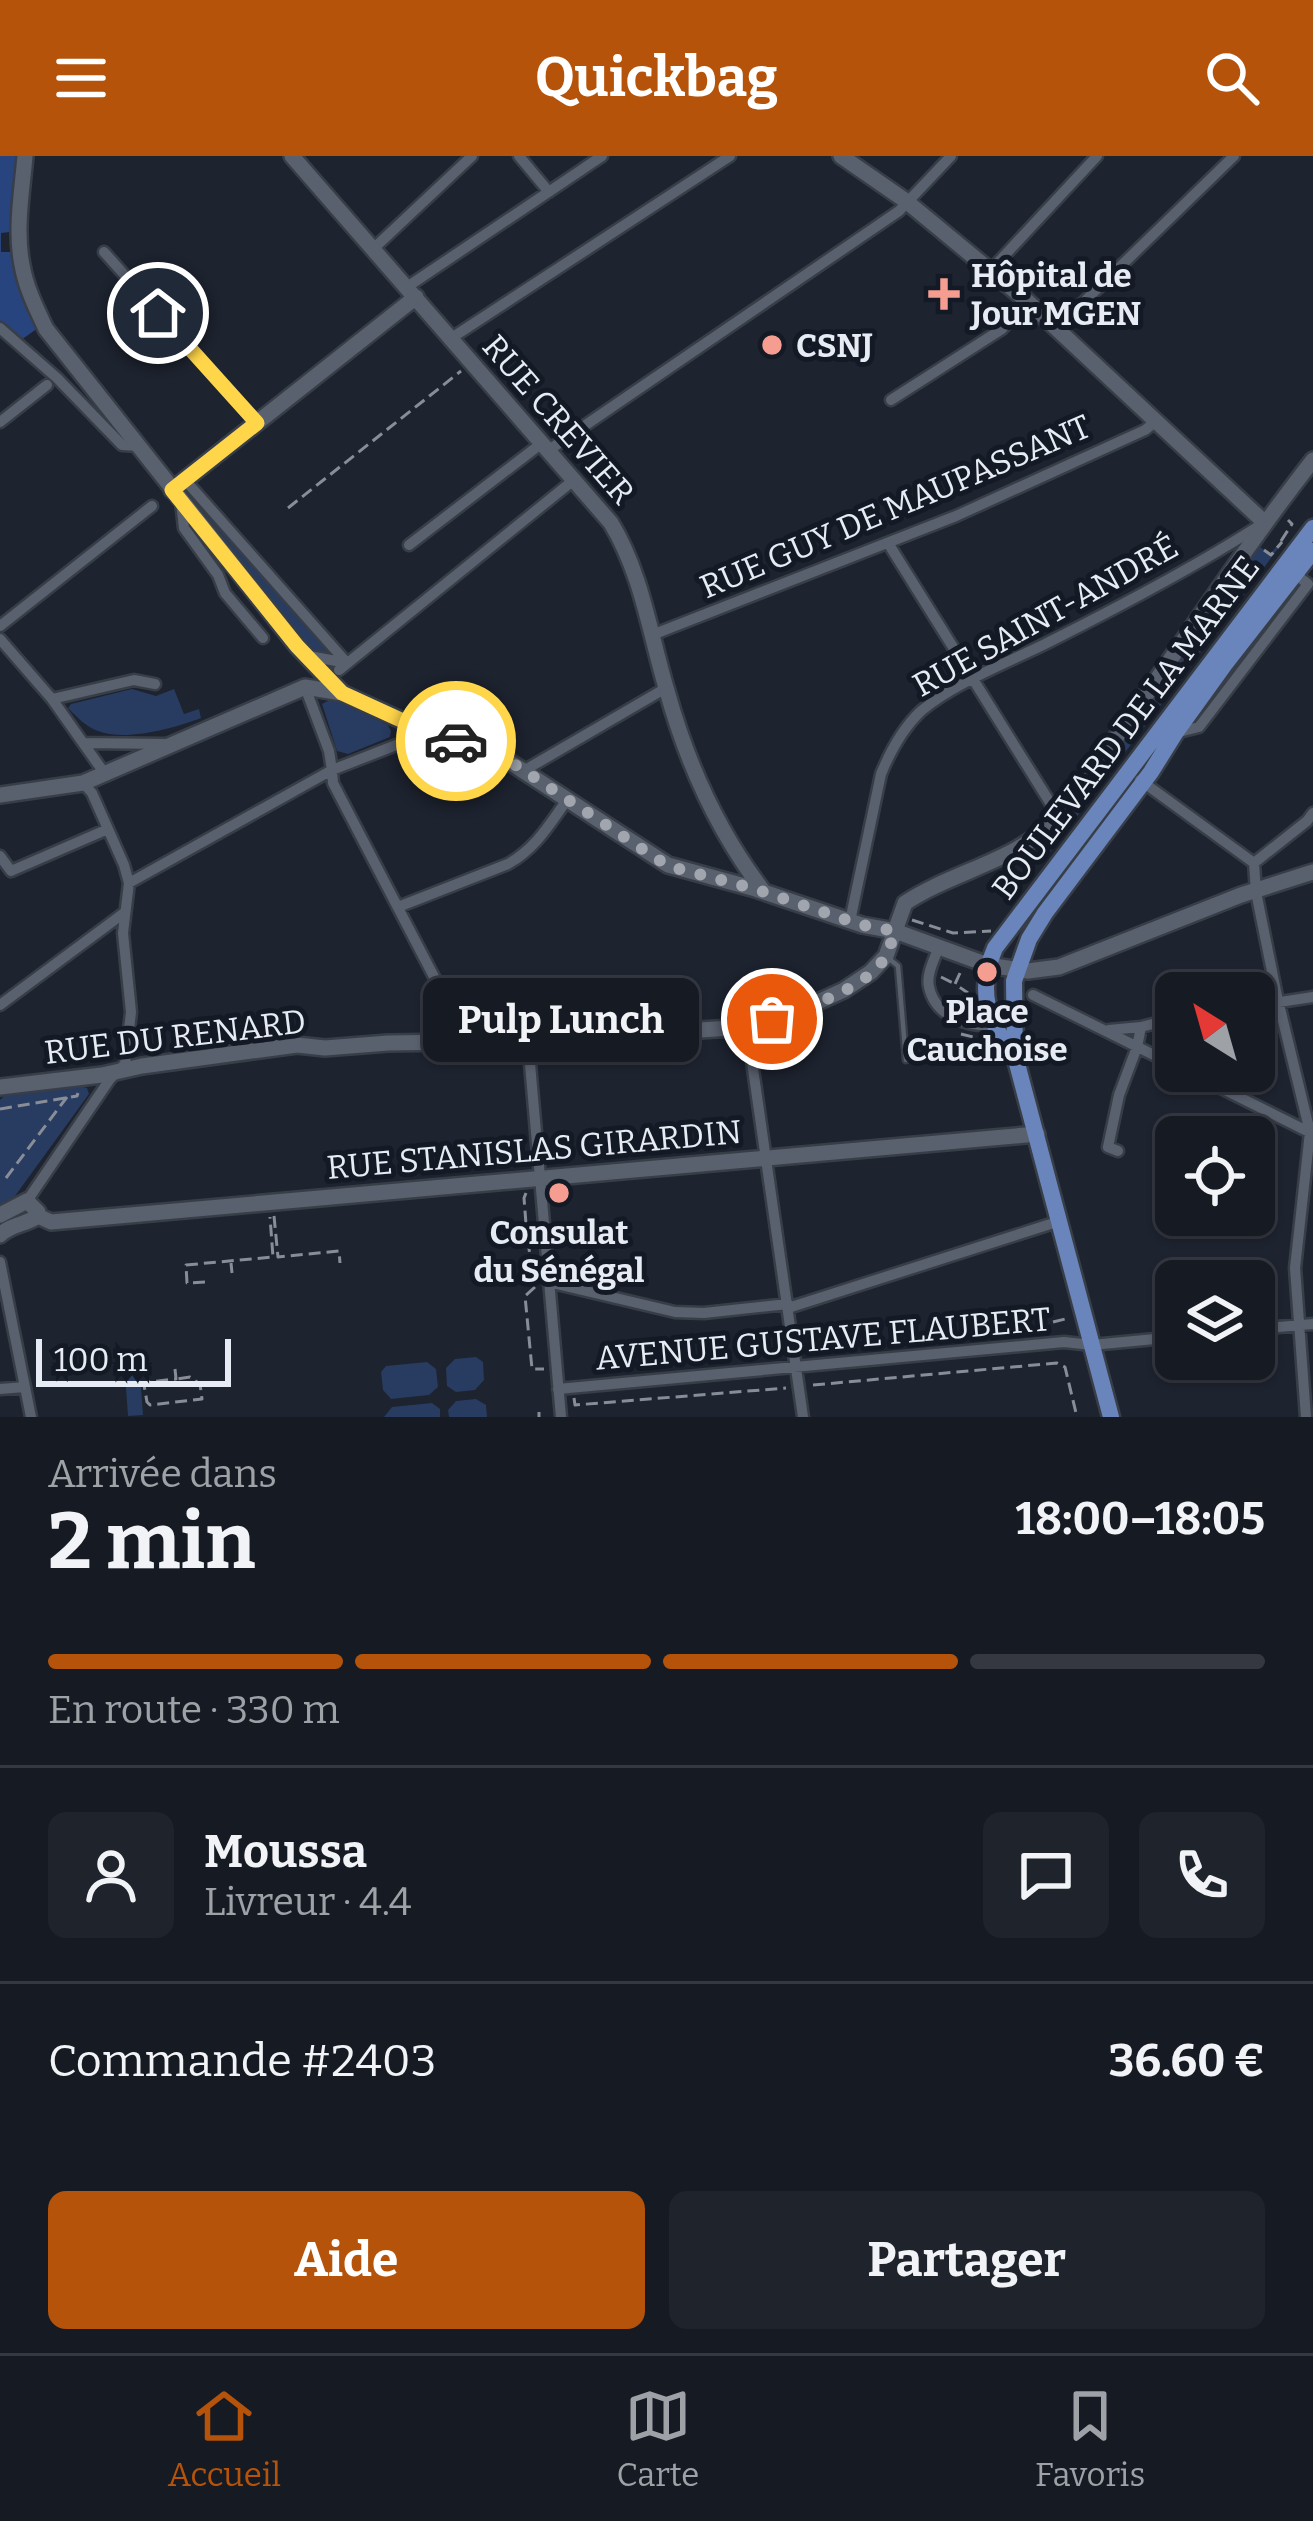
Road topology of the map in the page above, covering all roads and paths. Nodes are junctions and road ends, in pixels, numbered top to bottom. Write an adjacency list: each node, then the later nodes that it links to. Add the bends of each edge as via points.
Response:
1 (25, 156): 27 (street, via 19,235 28,292 46,329)
2 (292, 156): 13 (street, RUE CREVIER)
3 (472, 156): 13 (street)
4 (519, 156): 11 (street)
5 (602, 156): 11 (street)
6 (730, 156): 20 (street)
7 (842, 156): 12 (street)
8 (951, 156): 12 (street)
9 (1097, 156): 15 (street)
10 (1234, 156): 19 (street)
11 (549, 192): 16 (street)
12 (907, 201): 15 (street); 28 (street)
13 (372, 250): 16 (street, RUE CREVIER)
14 (104, 252): 26 (street)
15 (991, 271): 17 (street)
16 (411, 292): 20 (street, RUE CREVIER); 26 (street)
17 (1027, 301): 19 (street); 23 (street, via 1002,329)
18 (0, 328): 27 (street, via 122,445)
19 (1057, 328): 25 (street)
20 (451, 339): 21 (street, RUE CREVIER)
21 (472, 363): 28 (street, RUE CREVIER); 33 (path)
22 (47, 385): 24 (street)
23 (891, 400)
24 (0, 422)
25 (1155, 422): 34 (street); 36 (street, RUE GUY DE MAUPASSANT)
26 (257, 423): 31 (street)
27 (138, 446): 31 (street)
28 (545, 447): 30 (street, RUE CREVIER); 37 (street)
29 (1313, 460): 34 (street)
30 (575, 479): 41 (street, RUE CREVIER, via 622,541); 45 (street)
31 (179, 490): 42 (street, via 184,528); 44 (street); 45 (street)
32 (152, 506): 40 (street)
33 (288, 508)
34 (1264, 522): 46 (street, RUE SAINT-ANDRÉ); 64 (street)
35 (1313, 528): 59 (main road, BOULEVARD DE LA MARNE)
36 (888, 543): 41 (street, RUE GUY DE MAUPASSANT); 46 (street)
37 (409, 545)
38 (1313, 551): 39 (main road, BOULEVARD DE LA MARNE)
39 (1301, 579): 53 (main road, BOULEVARD DE LA MARNE); 53 (street, BOULEVARD DE LA MARNE, via 1199,727)
40 (0, 626)
41 (652, 635): 49 (street, RUE CREVIER)
42 (263, 638)
43 (0, 639): 51 (street)
44 (302, 650): 45 (street); 48 (street); 50 (street)
45 (343, 667)
46 (973, 680): 64 (street); 74 (street, RUE SAINT-ANDRÉ, via 915,716 887,759)
47 (155, 684): 51 (street, via 134,680)
48 (305, 687): 50 (street); 55 (street); 56 (street)
49 (666, 688): 57 (street); 71 (street, RUE CREVIER, via 694,772)
50 (342, 693): 52 (street)
51 (52, 699): 54 (street)
52 (414, 726): 56 (street, via 404,742); 57 (street)
53 (1176, 732): 59 (main road, BOULEVARD DE LA MARNE)
54 (85, 743): 55 (street); 58 (street)
55 (169, 745): 58 (street)
56 (332, 770): 69 (street); 72 (street)
57 (525, 770): 62 (street)
58 (105, 774): 60 (street)
59 (1136, 777): 67 (street); 79 (main road, BOULEVARD DE LA MARNE); 79 (main road, BOULEVARD DE LA MARNE, via 1009,929)
60 (83, 783): 61 (street); 65 (street)
61 (0, 795)
62 (567, 800): 71 (street, via 668,866); 72 (street, via 525,854)
63 (1313, 813): 67 (street)
64 (1059, 817): 75 (street, via 1008,856 904,903)
65 (109, 830): 66 (street, via 10,871); 69 (street)
66 (0, 856)
67 (1254, 862): 70 (street)
68 (1313, 872): 70 (street)
69 (129, 883): 73 (street)
70 (1256, 892): 79 (street, via 1057,968); 85 (street)
71 (766, 894): 74 (street)
72 (398, 908): 93 (street)
73 (124, 913): 86 (street); 98 (street, via 131,1012)
74 (850, 921): 75 (street)
75 (897, 923): 76 (path, via 953,934); 77 (street); 78 (street)
76 (991, 931)
77 (938, 949): 79 (street); 88 (street, via 928,981 935,1001 962,1022)
78 (886, 956): 89 (street, RUE DU RENARD, via 844,990); 97 (lane, via 898,966)
79 (1002, 967): 88 (main road, via 985,994); 95 (main road, via 1013,994)
80 (960, 973): 81 (path, via 955,984)
81 (968, 993)
82 (1034, 995): 91 (street)
83 (1313, 997): 85 (street)
84 (1275, 1003): 85 (street)
85 (1279, 1003): 104 (street)
86 (0, 1005)
87 (1155, 1023): 90 (street)
88 (993, 1025): 95 (main road)
89 (747, 1027): 92 (street, RUE DU RENARD); 107 (street)
90 (1141, 1027): 91 (street); 94 (street)
91 (1104, 1031): 94 (street)
92 (528, 1041): 93 (street, RUE DU RENARD); 109 (street)
93 (468, 1042): 98 (street, RUE DU RENARD, via 297,1045)
94 (1137, 1047): 96 (street); 106 (street, via 1108,1147)
95 (1016, 1056): 105 (main road)
96 (1155, 1056)
97 (906, 1060)
98 (118, 1072): 100 (street, RUE DU RENARD); 110 (street)
99 (83, 1087): 102 (path)
100 (0, 1088)
101 (1229, 1092): 104 (street)
102 (67, 1097): 103 (path); 108 (path)
103 (0, 1109)
104 (1312, 1133): 112 (street)
105 (1037, 1134): 107 (street, RUE STANISLAS GIRARDIN); 115 (main road)
106 (1118, 1151)
107 (768, 1159): 109 (street, RUE STANISLAS GIRARDIN); 126 (street)
108 (6, 1178)
109 (540, 1179): 111 (street, RUE STANISLAS GIRARDIN); 116 (street)
110 (27, 1201): 113 (street); 114 (street)
111 (271, 1203): 114 (street, RUE STANISLAS GIRARDIN, via 51,1222); 119 (path, via 273,1257); 121 (path, via 278,1257 339,1251)
112 (1306, 1210): 129 (street, via 1295,1268)
113 (0, 1215)
114 (38, 1216): 118 (street)
115 (1060, 1221): 126 (street); 133 (main road)
116 (544, 1231): 117 (lane); 124 (street)
117 (516, 1234)
118 (0, 1235)
119 (231, 1261): 122 (path); 123 (path, via 186,1264 188,1283)
120 (0, 1262): 139 (street)
121 (340, 1263)
122 (232, 1273)
123 (205, 1282)
124 (548, 1282): 126 (street, via 675,1312); 134 (street)
125 (535, 1287): 134 (path, via 525,1296 532,1369)
126 (788, 1306): 135 (street)
127 (1065, 1319): 131 (path, via 1052,1322)
128 (1313, 1324): 129 (street)
129 (1297, 1325): 130 (street); 143 (street)
130 (1275, 1327)
131 (1053, 1335)
132 (1155, 1338): 133 (street, AVENUE GUSTAVE FLAUBERT)
133 (1092, 1345): 135 (street, AVENUE GUSTAVE FLAUBERT); 148 (main road)
134 (556, 1368): 142 (street)
135 (796, 1368): 138 (street); 140 (street, AVENUE GUSTAVE FLAUBERT)
136 (175, 1369): 137 (path)
137 (176, 1378): 137 (path, via 144,1385 147,1402 202,1400 200,1384)
138 (800, 1386): 140 (path, via 575,1405); 146 (street); 147 (path, via 1057,1364 1065,1367)
139 (25, 1387): 141 (street); 144 (street)
140 (573, 1387): 142 (street, AVENUE GUSTAVE FLAUBERT)
141 (0, 1389)
142 (558, 1389): 145 (street)
143 (1308, 1395): 149 (street)
144 (32, 1417)
145 (560, 1417)
146 (803, 1417)
147 (1077, 1417)
148 (1112, 1417)
149 (1306, 1417)

